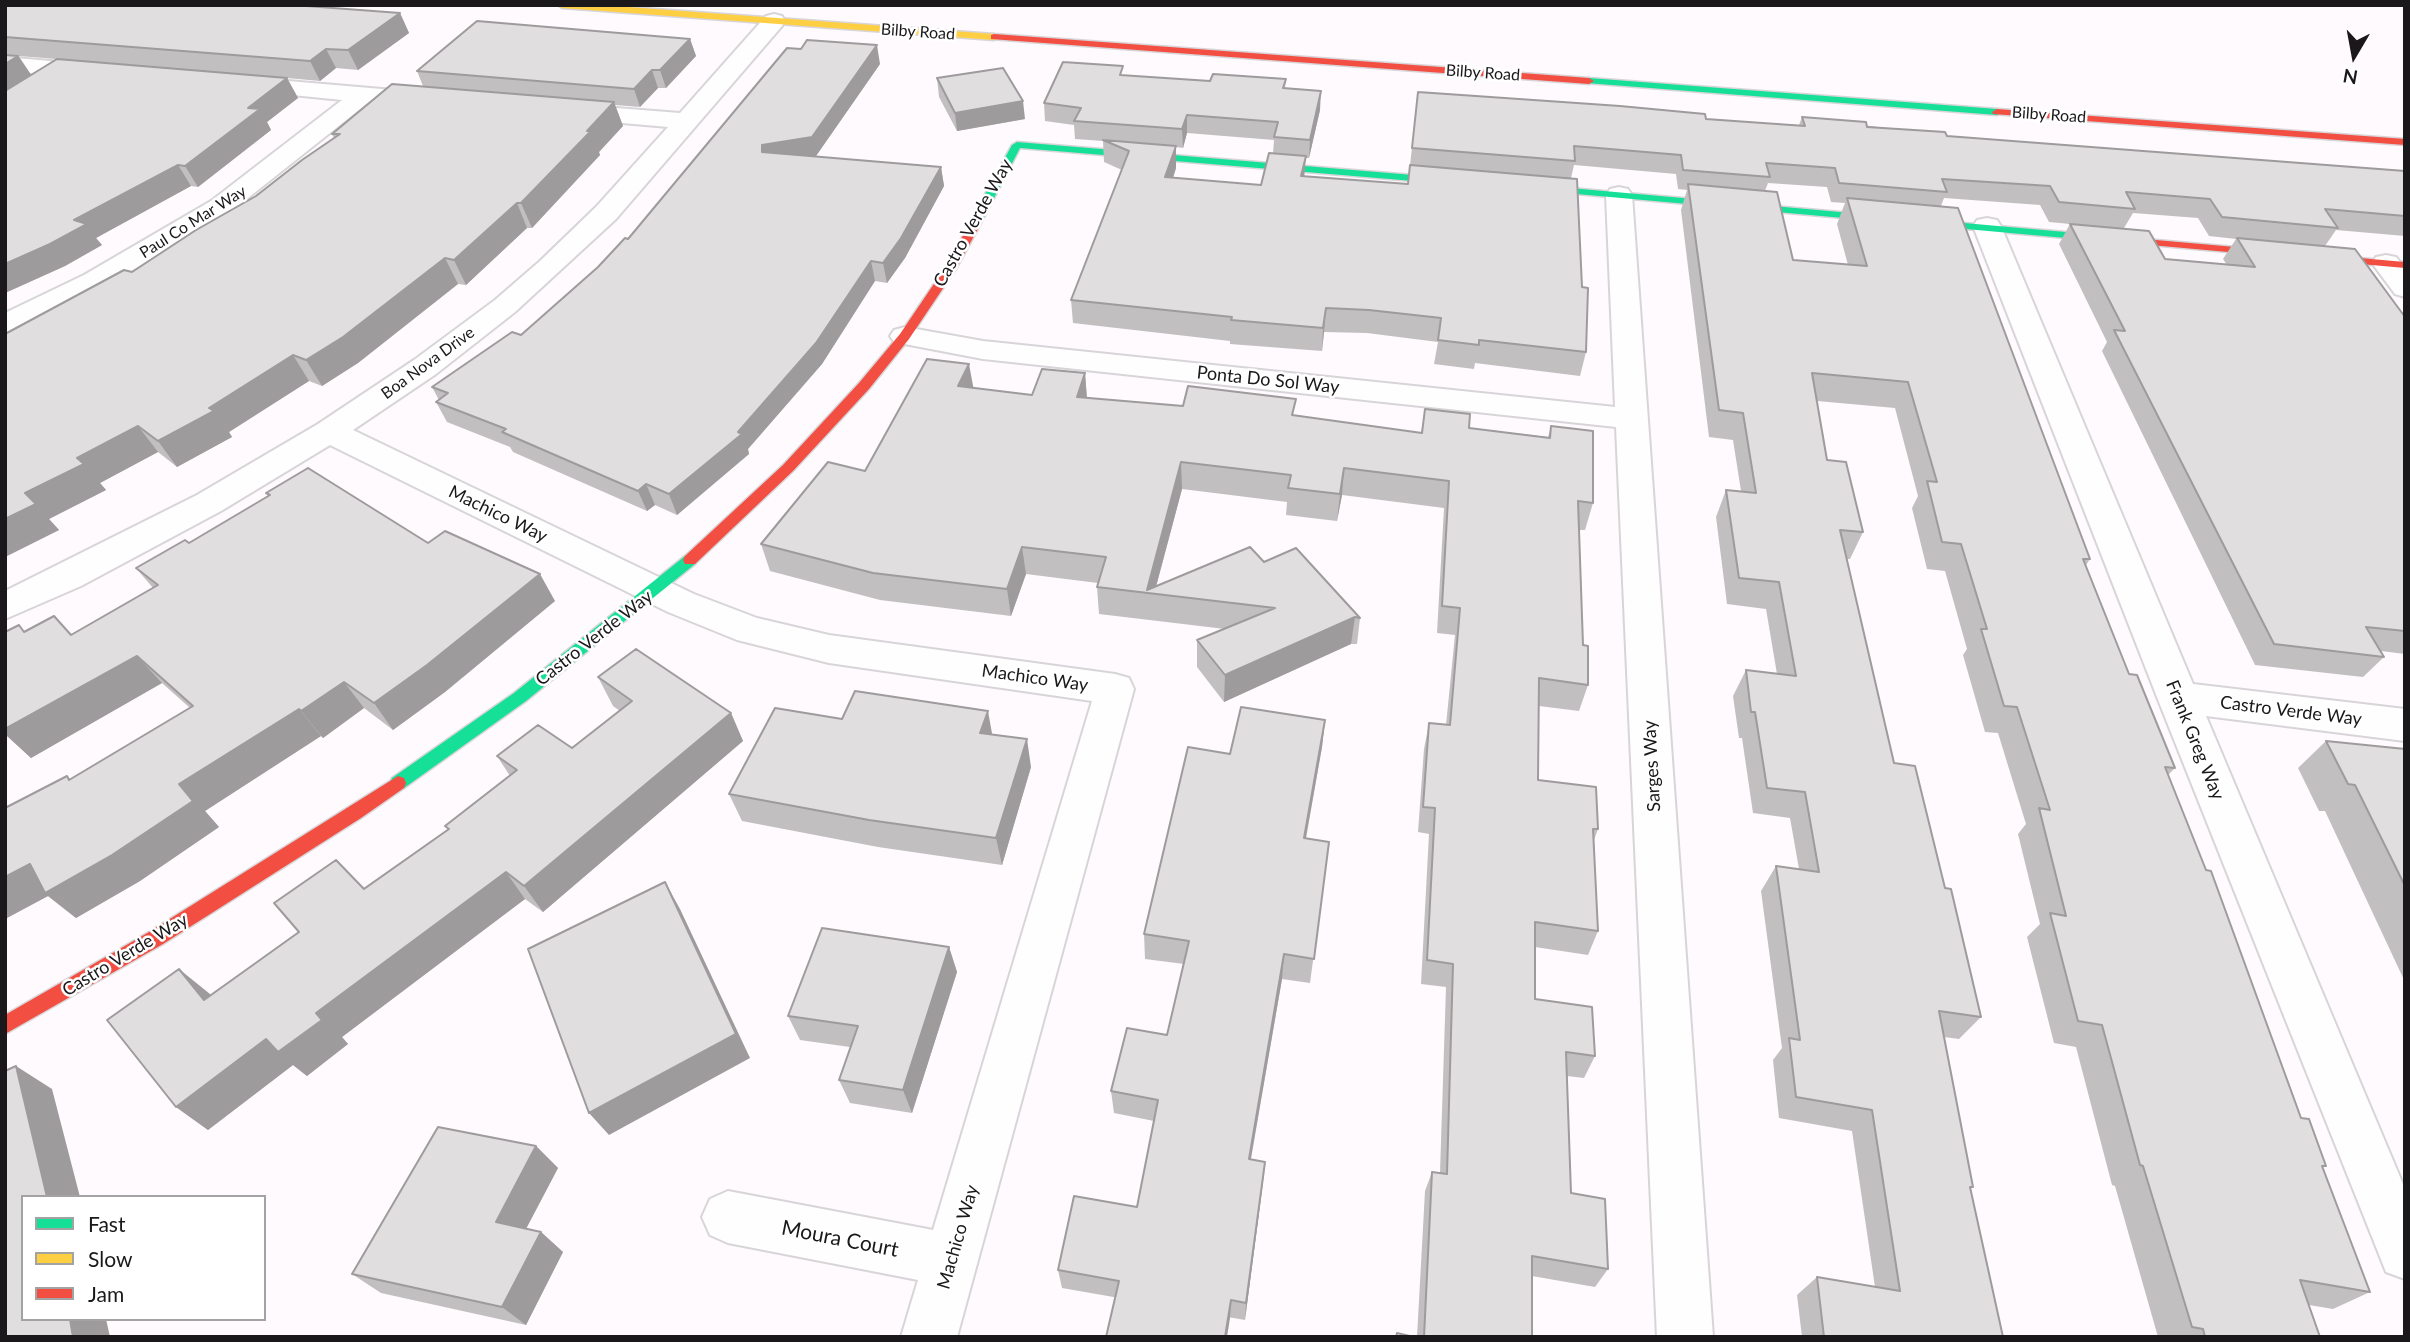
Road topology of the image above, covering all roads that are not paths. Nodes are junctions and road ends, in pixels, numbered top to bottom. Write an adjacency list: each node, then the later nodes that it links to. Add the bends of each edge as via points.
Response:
1 (562, 5): 2 (street, Bilby Road)
2 (774, 21): 11 (street, Boa Nova Drive); 12 (street, Bilby Road)
3 (5, 64): 4 (street)
4 (64, 69): 5 (street); 7 (street)
5 (119, 74)
6 (214, 82): 8 (street)
7 (28, 92)
8 (364, 94): 9 (street); 19 (street, Paul Co Mar Way, via 209,214 94,281)
9 (446, 101)
10 (540, 109): 11 (street)
11 (687, 121): 22 (street, Boa Nova Drive, via 606,213 505,306)
12 (2405, 142)
13 (1482, 184): 20 (street, Castro Verde Way, via 1017,145 950,269)
14 (1510, 186): 15 (street)
15 (1619, 195): 16 (street); 21 (street, Sarges Way)
16 (1986, 226): 17 (street); 25 (street, Frank Greg Way)
17 (2395, 264): 18 (street)
18 (2405, 288)
19 (5, 325)
20 (905, 336): 21 (street, Ponta Do Sol Way, via 982,350); 23 (street, Castro Verde Way, via 788,468)
21 (1632, 419): 32 (street, Sarges Way)
22 (329, 431): 23 (street, Machico Way); 24 (street, Boa Nova Drive, via 209,503)
23 (655, 590): 27 (street, Castro Verde Way, via 520,697 355,813 156,938); 30 (street, Machico Way, via 750,630 829,649 1115,689)
24 (5, 606)
25 (2177, 696): 26 (street, Castro Verde Way); 29 (street, Frank Greg Way)
26 (2405, 725)
27 (5, 1025)
28 (728, 1217): 30 (street, Moura Court)
29 (2405, 1253)
30 (952, 1260): 31 (street, Machico Way)
31 (929, 1337)
32 (1685, 1337)

